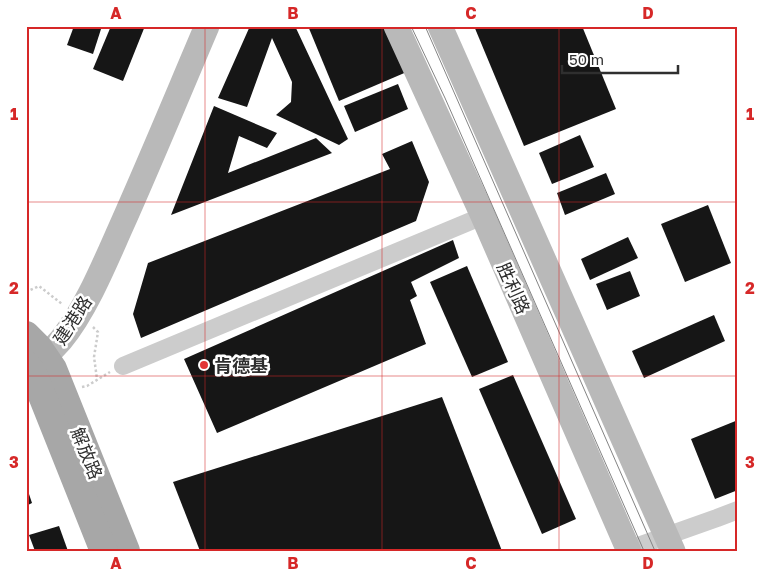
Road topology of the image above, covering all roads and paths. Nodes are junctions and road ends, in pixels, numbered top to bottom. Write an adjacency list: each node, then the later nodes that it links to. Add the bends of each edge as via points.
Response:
1 (194, 26): 6 (main road, 建港路, via 115,215 89,265)
2 (207, 26): 6 (main road, 建港路, via 126,217 78,316 65,335)
3 (396, 26): 5 (main road, 胜利路)
4 (440, 26): 9 (main road)
5 (483, 216): 7 (street); 10 (main road, 胜利路)
6 (33, 354): 11 (main road, 解放路, via 37,383); 12 (main road, 解放路, via 53,369)
7 (123, 366)
8 (738, 510): 9 (street)
9 (670, 543): 10 (street)
10 (627, 550)
11 (104, 551)
12 (126, 551)

